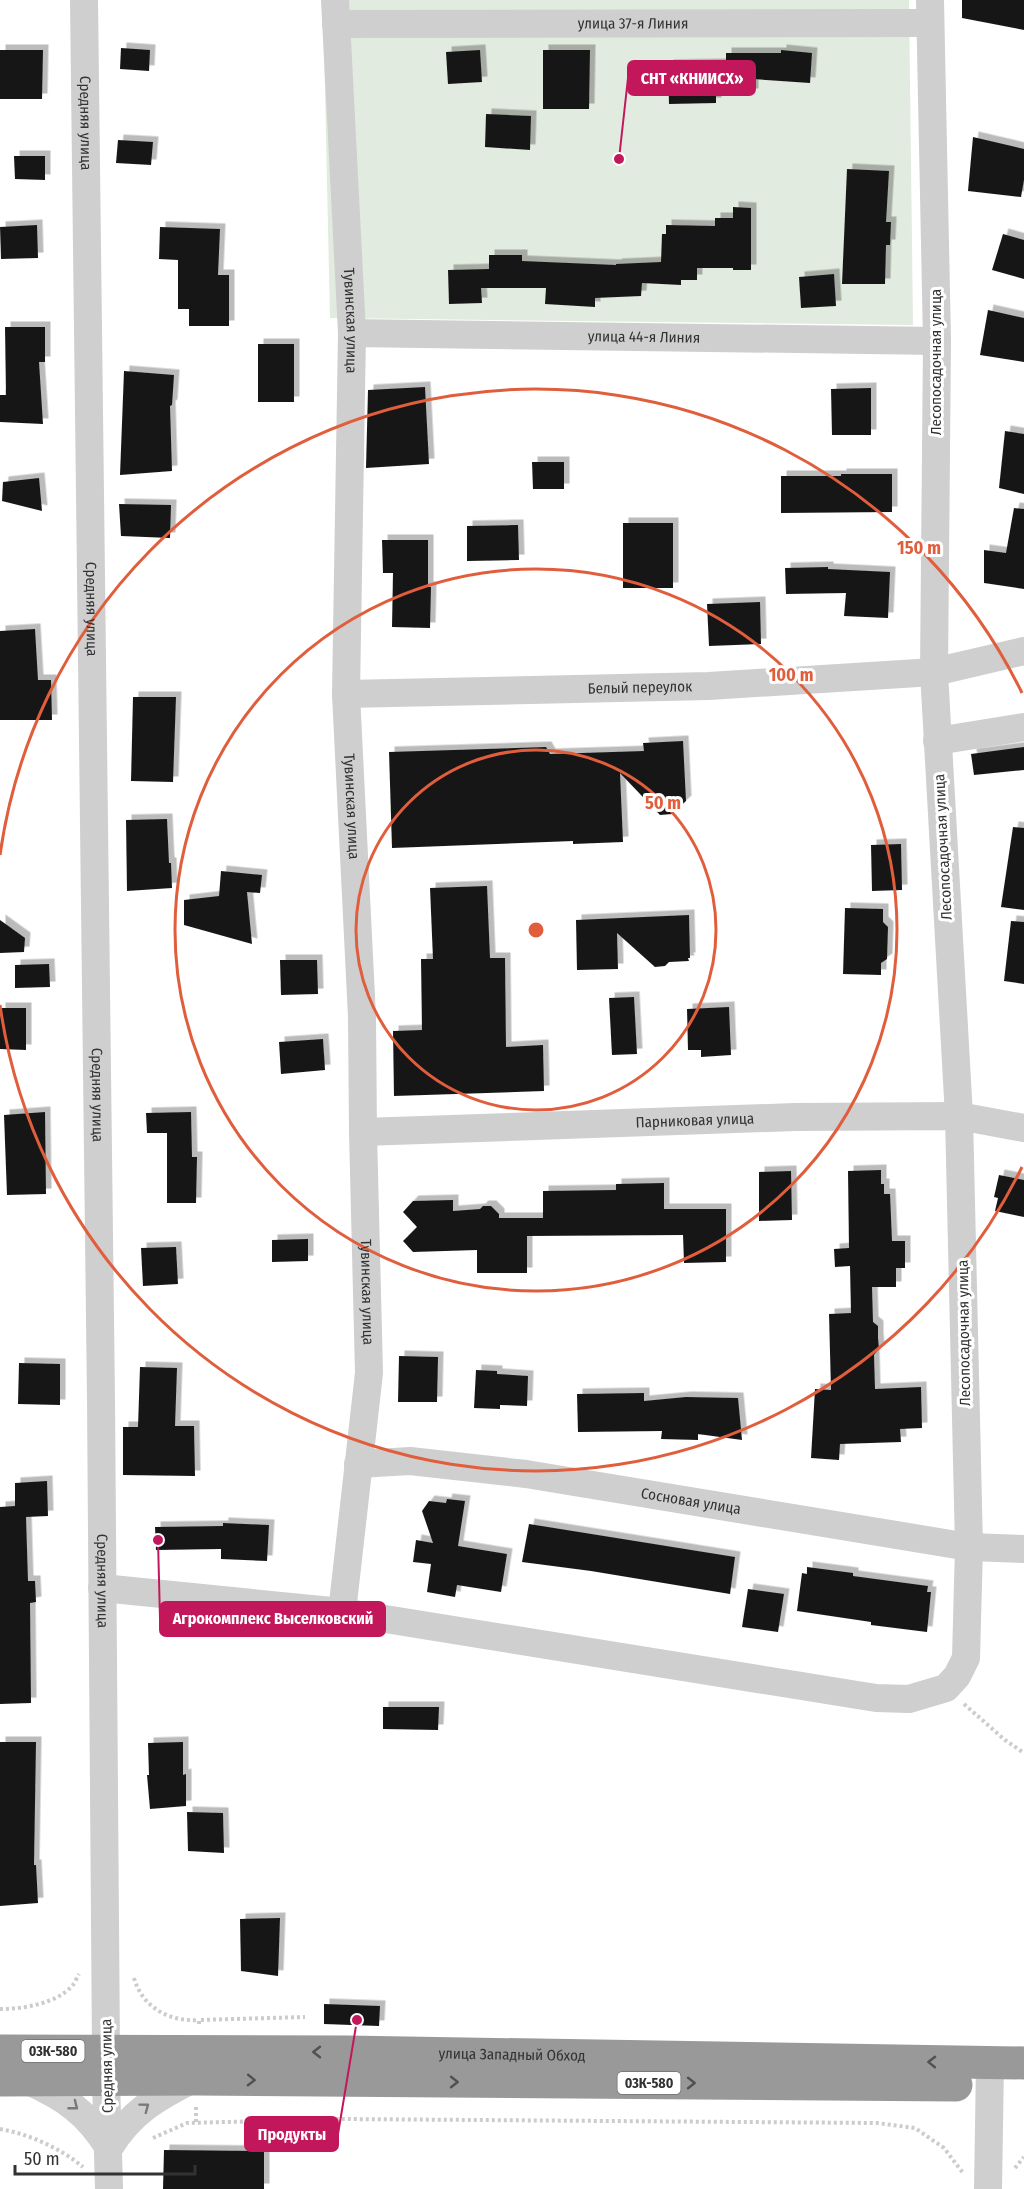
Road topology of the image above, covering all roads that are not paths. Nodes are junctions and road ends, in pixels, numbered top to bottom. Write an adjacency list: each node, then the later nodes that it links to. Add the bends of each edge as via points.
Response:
1 (84, 0): 17 (street, Средняя улица)
2 (930, 11): 3 (street, улица 37-я Линия); 5 (street, Лесопосадочная улица)
3 (335, 12): 4 (street, Тувинская улица)
4 (352, 333): 5 (street, улица 44-я Линия); 8 (street, Тувинская улица)
5 (937, 341): 7 (street, Лесопосадочная улица)
6 (1024, 651): 7 (street, Белый переулок)
7 (934, 672): 8 (street, Белый переулок, via 708,686); 10 (street, Лесопосадочная улица)
8 (346, 694): 13 (street, Тувинская улица, via 362,1017)
9 (1024, 727): 10 (street)
10 (937, 741): 11 (street, Лесопосадочная улица)
11 (959, 1116): 12 (street, Парниковая улица); 13 (street, Парниковая улица, via 795,1117); 15 (street, Лесопосадочная улица)
12 (1024, 1128)
13 (363, 1132): 14 (street, Тувинская улица, via 369,1373)
14 (358, 1464): 15 (street, Сосновая улица, via 410,1461 526,1474); 18 (street, Тувинская улица)
15 (969, 1547): 16 (street, Сосновая улица); 18 (street, Лесопосадочная улица, via 966,1658 945,1688 909,1699 876,1698)
16 (1024, 1549)
17 (102, 1588): 18 (street); 21 (street, Средняя улица)
18 (342, 1612)
19 (0, 2051): 21 (highway, улица Западный Обход / 03К-580)
20 (1024, 2063): 22 (highway, улица Западный Обход / 03К-580)
21 (106, 2065): 22 (highway, улица Западный Обход / 03К-580, one-way to 21, via 347,2052); 23 (highway, улица Западный Обход / 03К-580); 24 (highway, улица Западный Обход / 03К-580); 26 (street, Средняя улица)
22 (990, 2074): 23 (highway, улица Западный Обход / 03К-580, one-way to 22); 25 (highway, улица Западный Обход / 03К-580); 27 (street)
23 (193, 2079): 26 (street, one-way to 23, via 124,2125 143,2107)
24 (13, 2080): 26 (street, one-way to 26, via 52,2092 91,2122)
25 (1024, 2085)
26 (103, 2169)
27 (989, 2181)

